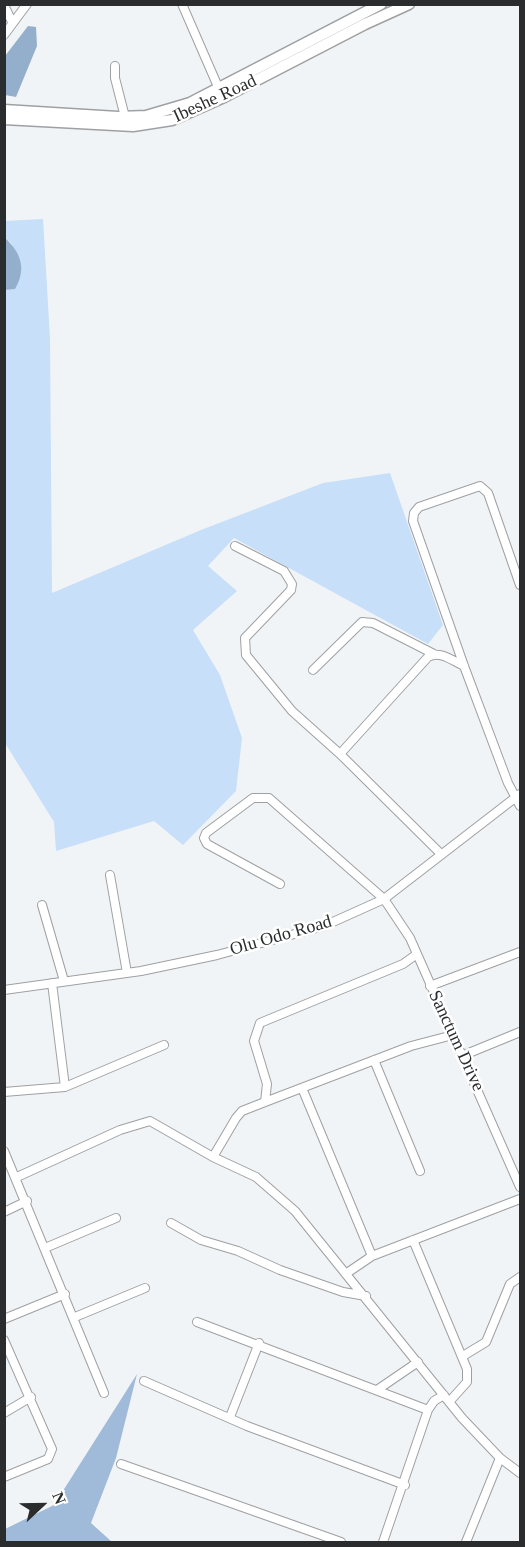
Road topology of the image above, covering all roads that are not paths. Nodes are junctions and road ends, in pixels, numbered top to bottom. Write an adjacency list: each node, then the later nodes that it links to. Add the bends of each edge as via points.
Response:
1 (27, 4): 6 (street)
2 (182, 4): 9 (street)
3 (381, 4): 9 (main road, Ibeshe Road)
4 (409, 4): 12 (main road, Ibeshe Road, via 172,120 133,126)
5 (4, 5): 6 (street)
6 (12, 22): 7 (street)
7 (4, 35)
8 (115, 66): 11 (street)
9 (219, 89): 11 (main road, Ibeshe Road, via 159,113)
10 (4, 110): 11 (main road, Ibeshe Road)
11 (125, 117)
12 (4, 119)
13 (235, 546): 18 (street, via 284,571 292,584 291,590 245,638 246,655 292,711)
14 (520, 585): 16 (street, via 488,493 480,486 419,507 414,513 413,521)
15 (434, 654): 16 (street); 17 (street, via 373,623 362,622); 18 (street)
16 (464, 666): 19 (street)
17 (313, 670)
18 (340, 754): 21 (street)
19 (518, 796): 20 (street); 21 (street, Olu Odo Road)
20 (520, 806)
21 (441, 854): 24 (street, Olu Odo Road)
22 (110, 875): 28 (street)
23 (280, 884): 24 (street, Sanctum Drive, via 207,844 204,838 253,798 269,798)
24 (384, 899): 27 (street, Sanctum Drive); 28 (street, Olu Odo Road, via 324,926 217,955)
25 (42, 905): 29 (street)
26 (520, 952): 31 (street)
27 (417, 954): 31 (street, Sanctum Drive); 41 (street, via 403,964 260,1023 255,1041 267,1084)
28 (127, 973): 29 (street, Olu Odo Road)
29 (64, 981): 30 (street, Olu Odo Road)
30 (52, 983): 32 (street, Olu Odo Road); 38 (street)
31 (430, 986): 34 (street, Sanctum Drive)
32 (4, 990)
33 (520, 1032): 36 (street)
34 (453, 1035): 36 (street, Sanctum Drive); 37 (street)
35 (164, 1045): 38 (street)
36 (464, 1055): 46 (street, Sanctum Drive)
37 (375, 1060): 39 (street); 44 (street)
38 (64, 1087): 40 (street)
39 (302, 1088): 41 (street); 54 (street)
40 (4, 1092)
41 (265, 1102): 43 (street, via 242,1111)
42 (4, 1151): 45 (street)
43 (213, 1157): 45 (street, via 158,1125 142,1121); 55 (street, via 263,1183 295,1211)
44 (420, 1171)
45 (17, 1177): 48 (street)
46 (520, 1187)
47 (520, 1199): 52 (street)
48 (27, 1201): 49 (street); 53 (street)
49 (4, 1212)
50 (116, 1218): 53 (street)
51 (171, 1223): 59 (street, via 201,1240 280,1270)
52 (413, 1240): 54 (street); 65 (street)
53 (45, 1248): 58 (street)
54 (372, 1256): 55 (street)
55 (347, 1273): 59 (street)
56 (520, 1277): 65 (street, via 510,1284 486,1342)
57 (145, 1288): 60 (street)
58 (65, 1294): 60 (street); 61 (street)
59 (366, 1296): 66 (street)
60 (75, 1317): 69 (street)
61 (4, 1319)
62 (197, 1322): 64 (street)
63 (4, 1340): 70 (street)
64 (258, 1343): 68 (street); 74 (street)
65 (463, 1356): 71 (street, via 467,1382)
66 (418, 1362): 68 (street); 71 (street)
67 (144, 1381): 74 (street)
68 (377, 1390): 72 (street)
69 (104, 1394)
70 (31, 1396): 73 (street); 78 (street, via 51,1443 51,1456)
71 (447, 1398): 72 (street, via 434,1401); 75 (street)
72 (428, 1410): 79 (street)
73 (4, 1413)
74 (230, 1417): 79 (street)
75 (500, 1458): 77 (street); 82 (street)
76 (121, 1464): 80 (street)
77 (520, 1473)
78 (4, 1477)
79 (405, 1485): 81 (street)
80 (341, 1542)
81 (383, 1542)
82 (466, 1542)

